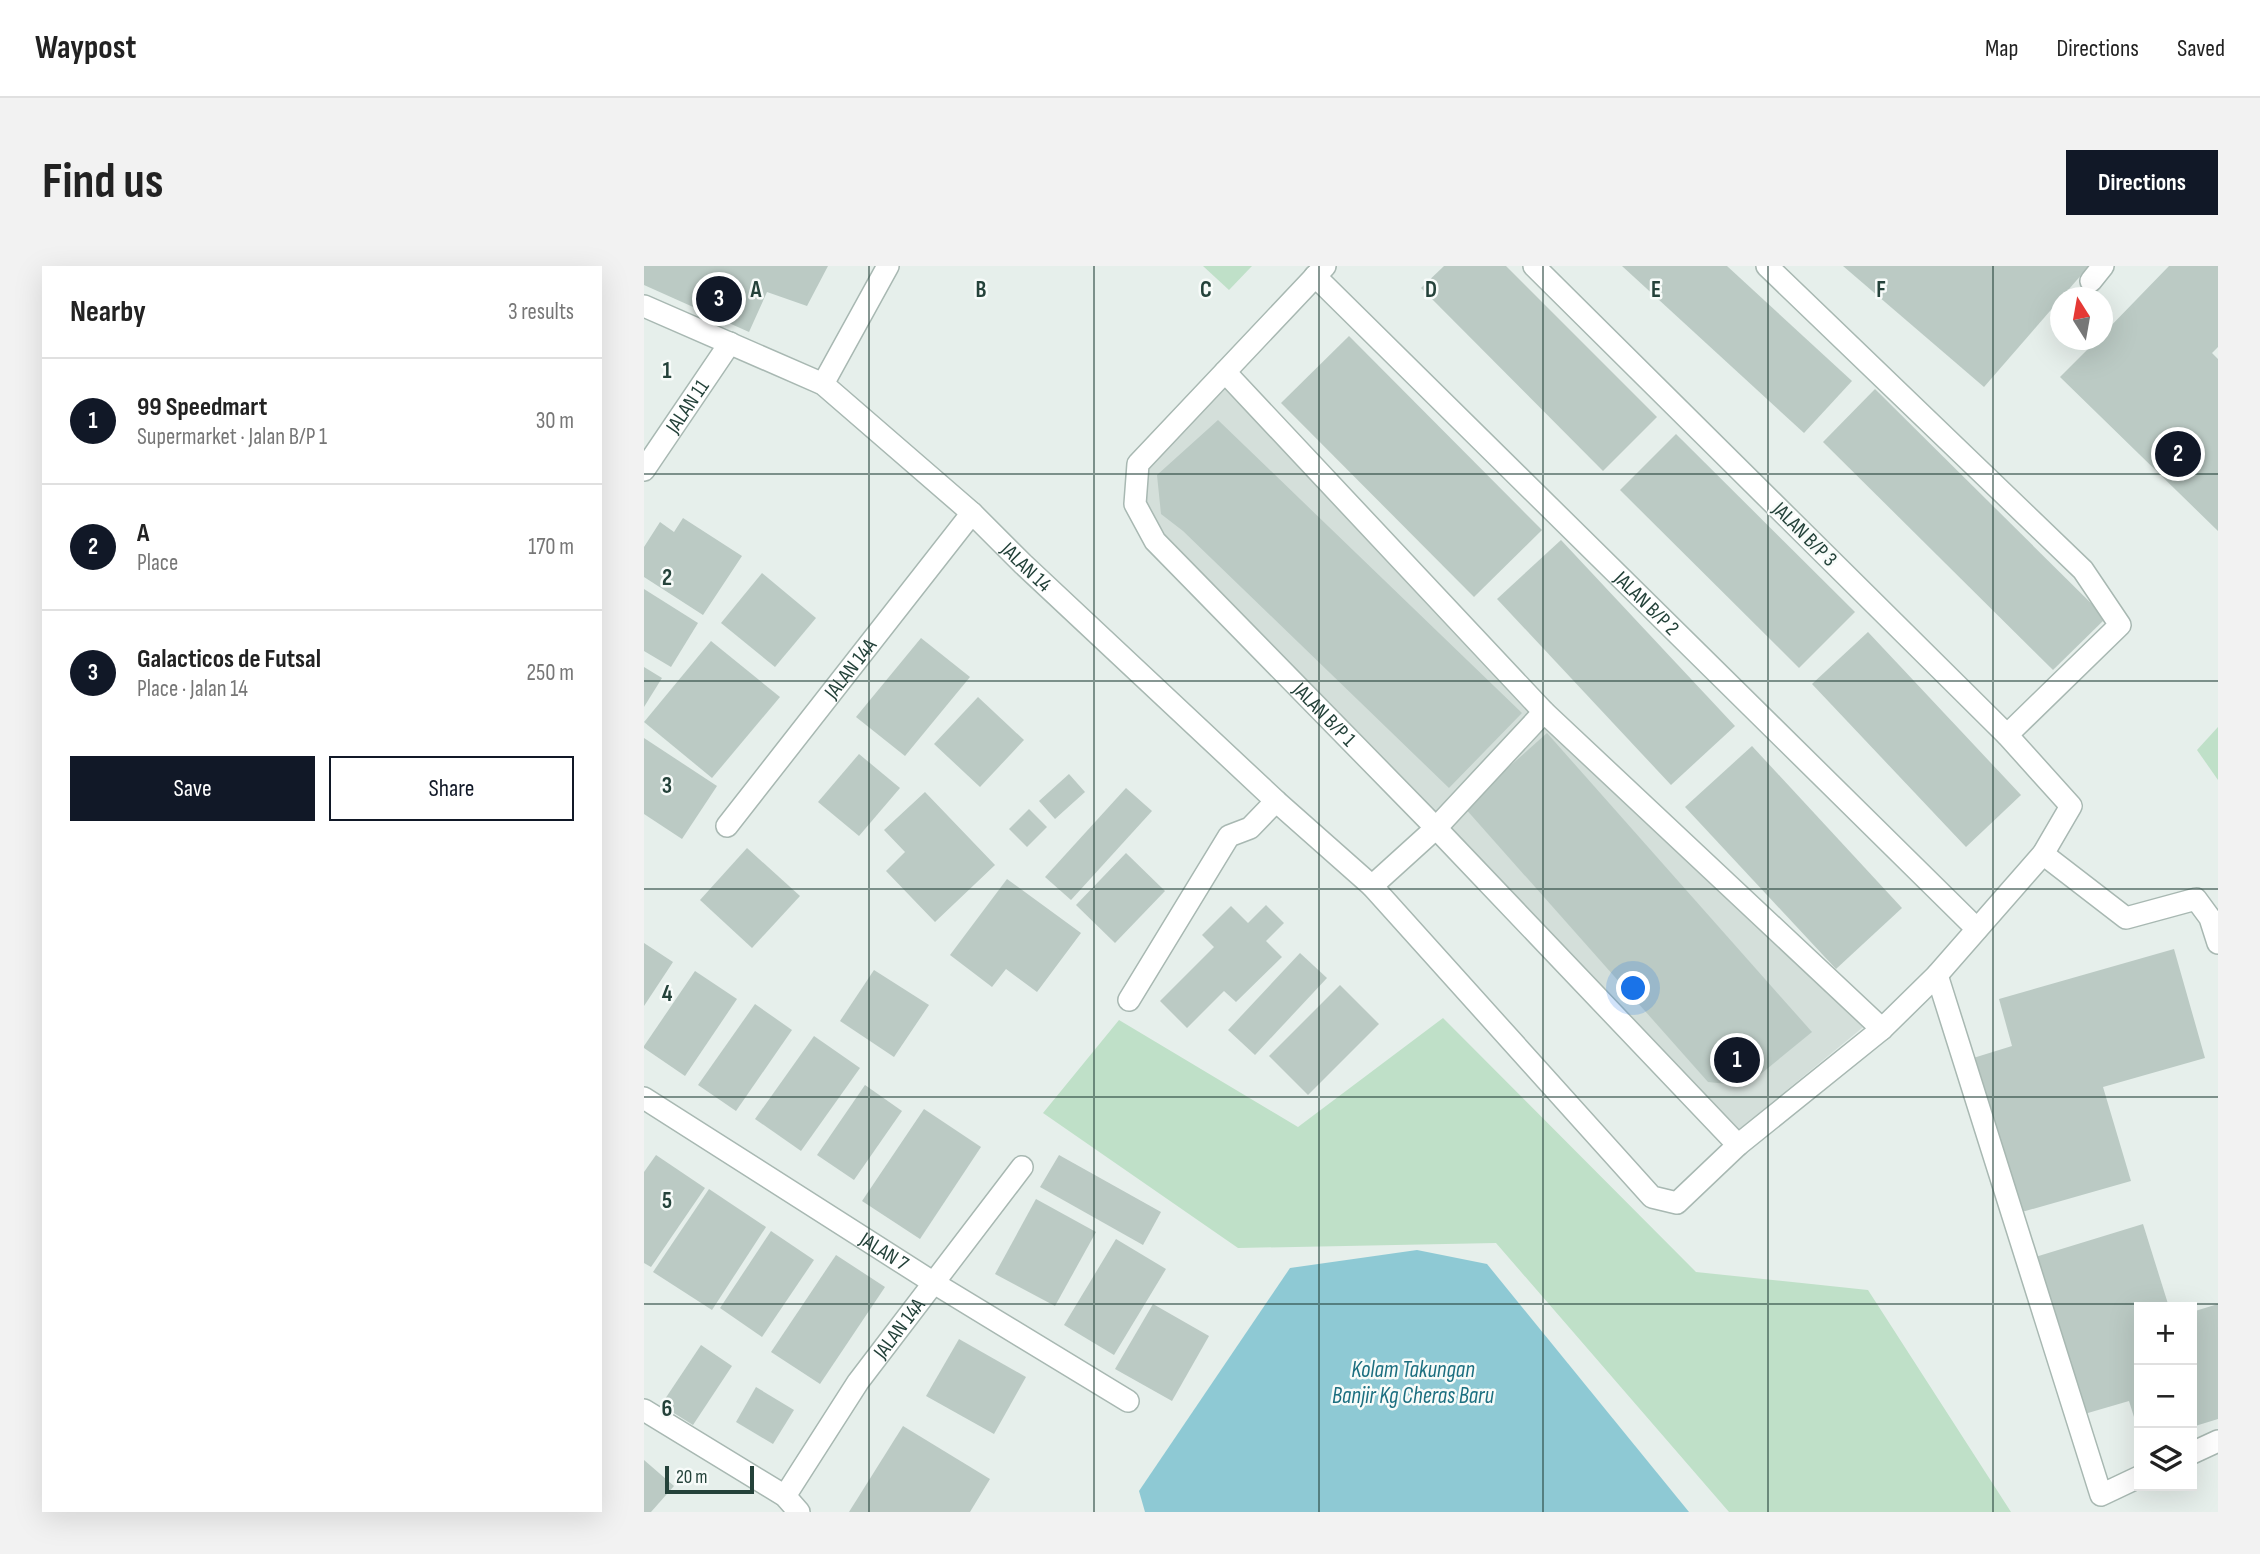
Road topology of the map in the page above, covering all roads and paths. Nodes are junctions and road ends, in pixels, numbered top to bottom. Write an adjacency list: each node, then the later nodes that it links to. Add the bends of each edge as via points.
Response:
1 (888, 266): 8 (street)
2 (1534, 266): 12 (street, JALAN B/P 3)
3 (1767, 266): 12 (street, via 2083,570 2120,625)
4 (1320, 271): 7 (street, JALAN B/P 1); 18 (street, JALAN B/P 2)
5 (644, 306): 6 (street, JALAN 14)
6 (730, 343): 8 (street, JALAN 14); 9 (street, JALAN 11)
7 (1225, 372): 11 (street); 15 (street, JALAN B/P 1, via 1138,464 1135,504 1155,541)
8 (823, 384): 10 (street, JALAN 14)
9 (644, 470)
10 (972, 513): 13 (street, JALAN 14); 14 (street, JALAN 14A)
11 (1544, 712): 15 (street); 22 (street)
12 (2007, 735): 16 (street, JALAN B/P 3, via 2071,806)
13 (1276, 801): 17 (street, JALAN 14); 21 (street, via 1250,828 1229,836)
14 (727, 826)
15 (1436, 828): 17 (street); 24 (street, JALAN B/P 1)
16 (2043, 854): 18 (street); 19 (street, via 2126,918 2196,899 2210,918)
17 (1372, 886): 24 (street, JALAN 14, via 1652,1197 1677,1203)
18 (1977, 929): 20 (street)
19 (2218, 943)
20 (1937, 975): 22 (street); 31 (street, via 2101,1495)
21 (1129, 1000)
22 (1882, 1029): 24 (street)
23 (644, 1098): 26 (street, JALAN 7)
24 (1738, 1145)
25 (1022, 1167): 26 (street, JALAN 14A)
26 (934, 1283): 27 (street, JALAN 7); 32 (street, JALAN 14A, via 858,1382)
27 (1128, 1401)
28 (644, 1410): 32 (street)
29 (2218, 1441): 30 (street)
30 (2197, 1451)
31 (2134, 1479)
32 (792, 1504)

